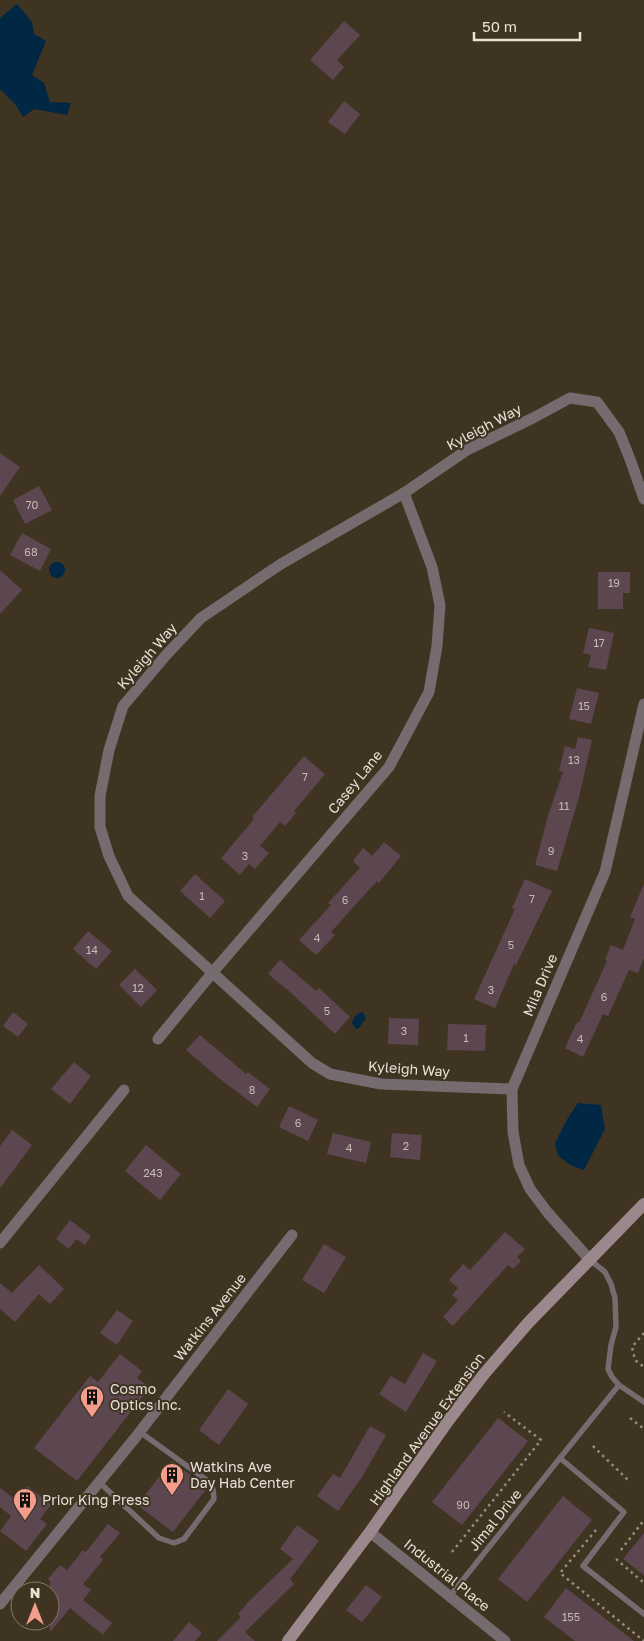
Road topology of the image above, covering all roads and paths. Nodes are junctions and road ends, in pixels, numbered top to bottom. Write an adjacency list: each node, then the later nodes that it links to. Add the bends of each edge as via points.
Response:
1 (404, 493): 2 (street, Kyleigh Way, via 467,450 570,398 597,402 619,432); 4 (street, Casey Lane, via 432,567 440,605 438,646 429,692 389,767); 4 (street, Kyleigh Way, via 303,550 201,618 123,706 109,750 100,796 100,827 109,856 128,896)
2 (644, 499)
3 (644, 704): 6 (street, Mila Drive, via 605,872)
4 (213, 972): 5 (street, Casey Lane); 6 (street, Kyleigh Way, via 312,1063 330,1074 380,1084)
5 (158, 1039)
6 (512, 1089): 11 (street, Mila Drive, via 513,1132 519,1165 530,1189)
7 (124, 1090): 10 (street)
8 (644, 1204): 11 (street, Highland Avenue Extension)
9 (292, 1235): 19 (street, Watkins Avenue)
10 (0, 1243)
11 (590, 1260): 14 (lane, via 604,1272 615,1298 616,1327 608,1369); 25 (street, Highland Avenue Extension, via 528,1323 484,1374)
12 (644, 1333): 13 (path, via 632,1347 635,1360)
13 (644, 1367)
14 (619, 1385): 15 (lane); 21 (lane, Jimal Drive)
15 (644, 1402)
16 (504, 1412): 27 (path, via 541,1440)
17 (630, 1418): 18 (path)
18 (644, 1429)
19 (140, 1432): 22 (street, Watkins Avenue); 22 (lane, via 208,1481 214,1489 214,1499 184,1539 174,1542 159,1538)
20 (593, 1446): 23 (path)
21 (560, 1458): 30 (lane, Jimal Drive); 32 (lane, via 624,1512 584,1566)
22 (99, 1482): 31 (street, Watkins Avenue)
23 (630, 1482)
24 (644, 1520): 26 (path)
25 (370, 1532): 30 (street, Industrial Place); 33 (street, Highland Avenue Extension)
26 (621, 1550)
27 (452, 1552)
28 (616, 1559): 29 (path)
29 (644, 1583)
30 (449, 1597): 34 (street, Industrial Place)
31 (0, 1604)
32 (644, 1614)
33 (288, 1641)
34 (504, 1641)

